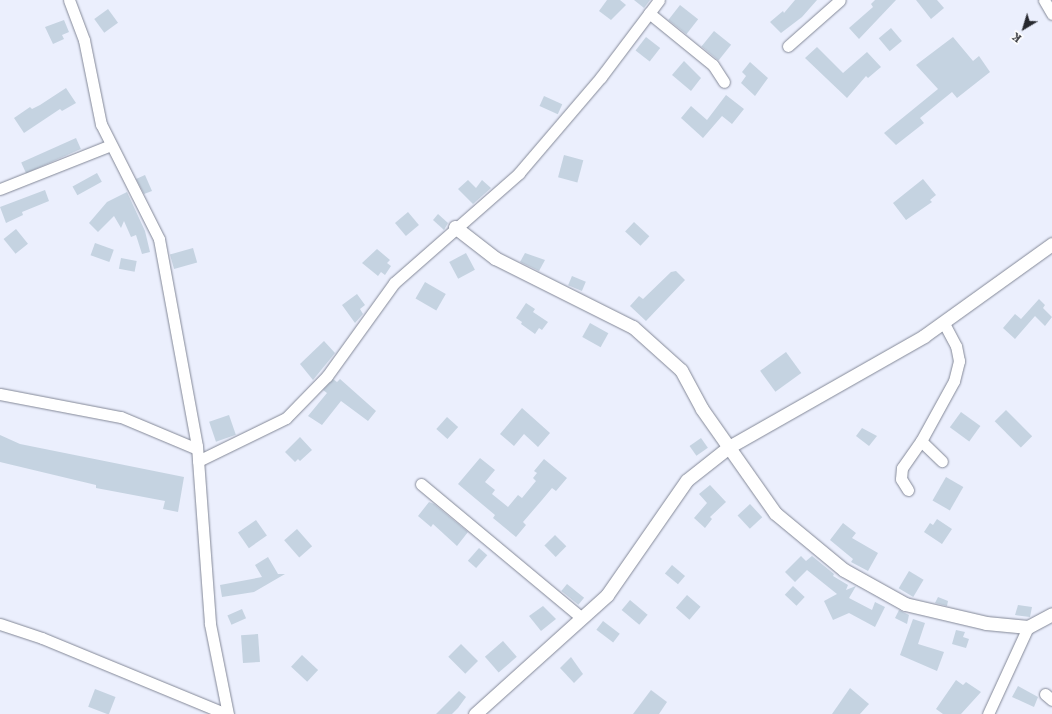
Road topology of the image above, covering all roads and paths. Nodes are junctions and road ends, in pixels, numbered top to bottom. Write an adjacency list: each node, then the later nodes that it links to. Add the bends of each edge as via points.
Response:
1 (69, 0): 9 (street, via 84,40 101,124)
2 (659, 0): 5 (street)
3 (840, 0): 7 (street)
4 (1044, 0): 6 (street)
5 (649, 13): 8 (street, via 713,65); 11 (street, via 601,77 519,173)
6 (1052, 14)
7 (788, 46)
8 (724, 82)
9 (111, 145): 10 (street); 17 (street, via 159,239)
10 (0, 190)
11 (455, 227): 16 (street, via 495,258 633,328 681,370 702,409); 18 (street, via 394,283 326,376 286,418)
12 (1052, 244): 13 (street)
13 (944, 322): 15 (street, via 956,346 959,361 954,381); 16 (street, via 924,336)
14 (0, 394): 17 (street, via 121,418)
15 (920, 441): 19 (street); 21 (street, via 902,468 901,479)
16 (729, 447): 23 (street, via 687,480 607,595); 25 (street, via 775,513 844,570 905,604 986,623)
17 (197, 449): 18 (street)
18 (198, 461): 26 (street, via 210,624)
19 (942, 461)
20 (421, 484): 23 (street)
21 (908, 490)
22 (1052, 614): 25 (street)
23 (582, 618): 27 (street)
24 (0, 624): 26 (street, via 42,638)
25 (1028, 627): 28 (street)
26 (227, 714)
27 (475, 714)
28 (988, 714)

